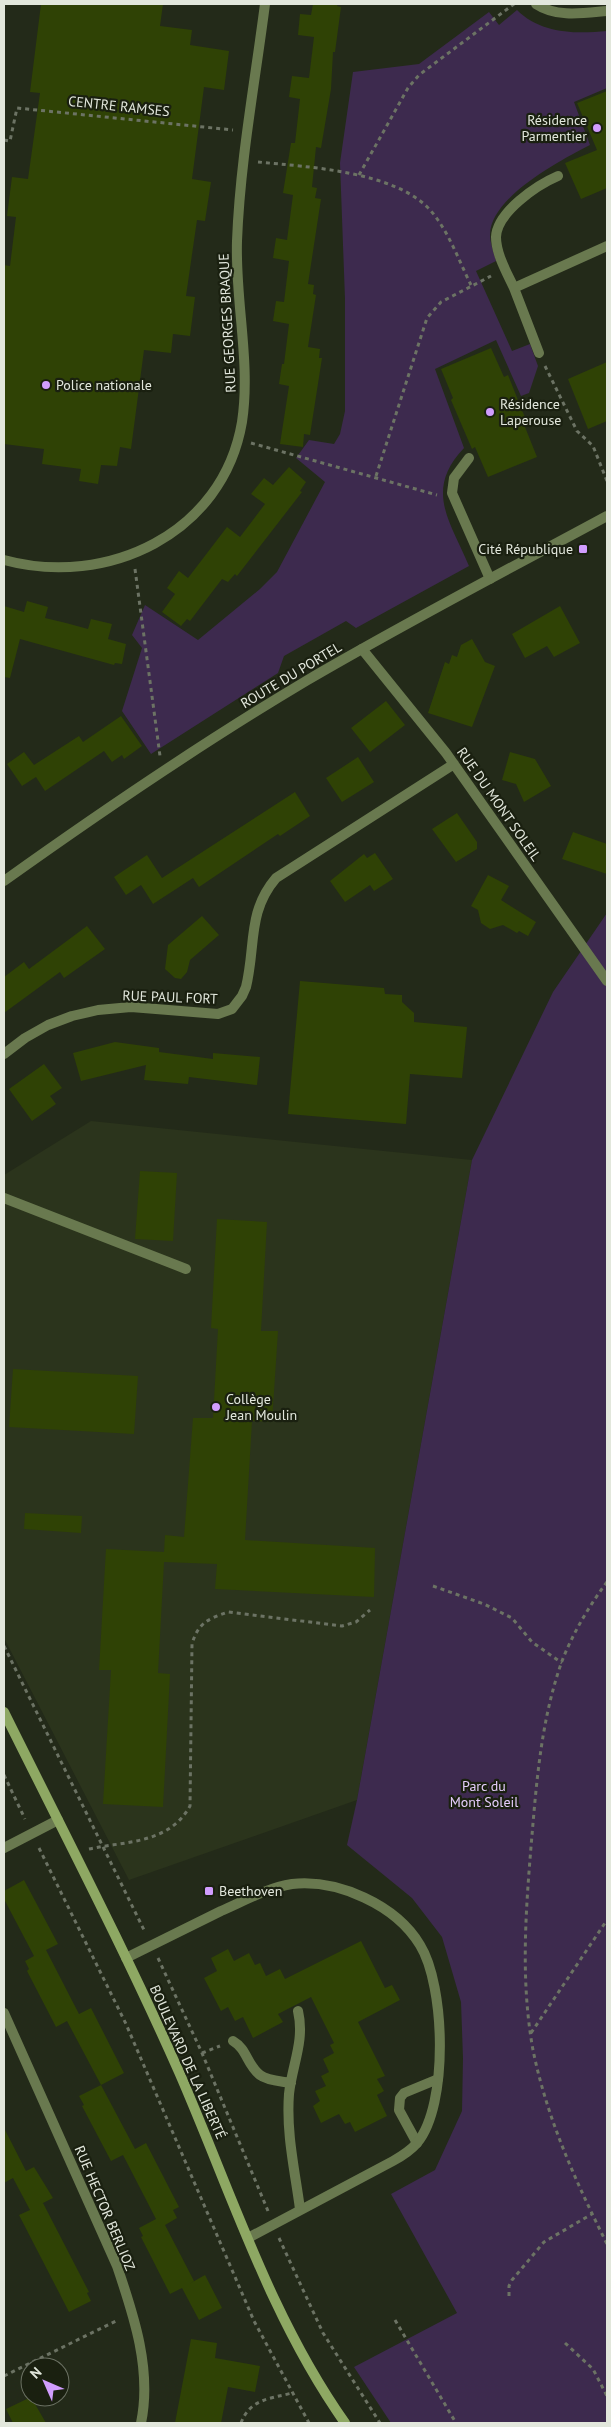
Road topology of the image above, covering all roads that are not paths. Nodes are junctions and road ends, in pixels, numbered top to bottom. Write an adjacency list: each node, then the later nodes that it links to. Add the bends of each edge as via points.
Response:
1 (265, 4): 10 (street, RUE GEORGES BRAQUE, via 237,248 243,410 238,439 219,481 193,515 160,542 133,555 105,564 76,567 36,566)
2 (536, 4): 3 (street, via 567,14)
3 (607, 11)
4 (558, 176): 6 (street, via 536,187 518,203 502,221 496,236)
5 (607, 246): 6 (street)
6 (514, 288): 7 (street)
7 (539, 353)
8 (469, 458): 11 (street, via 454,478 454,500)
9 (607, 516): 11 (street, ROUTE DU PORTEL)
10 (4, 560)
11 (490, 580): 12 (street, ROUTE DU PORTEL)
12 (362, 649): 13 (street, RUE DU MONT SOLEIL); 14 (street, ROUTE DU PORTEL, via 162,771)
13 (454, 764): 15 (street, RUE DU MONT SOLEIL); 16 (street, RUE PAUL FORT, via 276,878 257,910 246,987 232,1008 218,1014 131,1007 86,1012 37,1031)
14 (4, 881)
15 (607, 981)
16 (4, 1054)
17 (4, 1198): 18 (street)
18 (186, 1269)
19 (4, 1712): 20 (main road, BOULEVARD DE LA LIBERTÉ)
20 (58, 1820): 21 (street); 22 (main road, BOULEVARD DE LA LIBERTÉ)
21 (4, 1848)
22 (126, 1958): 26 (street, via 260,1893 287,1885 318,1885 364,1898 404,1925 429,1963 438,2004); 30 (main road, BOULEVARD DE LA LIBERTÉ, via 179,2073)
23 (298, 2011): 27 (street, via 301,2038)
24 (4, 2013): 31 (street, RUE HECTOR BERLIOZ, via 117,2266 143,2366 145,2392)
25 (233, 2041): 27 (street, via 262,2076)
26 (438, 2079): 28 (street, via 430,2117); 28 (street, via 404,2093 400,2098 399,2110)
27 (291, 2083): 29 (street, via 289,2130)
28 (417, 2143): 29 (street, via 393,2161)
29 (300, 2209): 30 (street)
30 (248, 2238): 32 (main road, BOULEVARD DE LA LIBERTÉ, via 291,2333)
31 (141, 2423)
32 (345, 2423)

